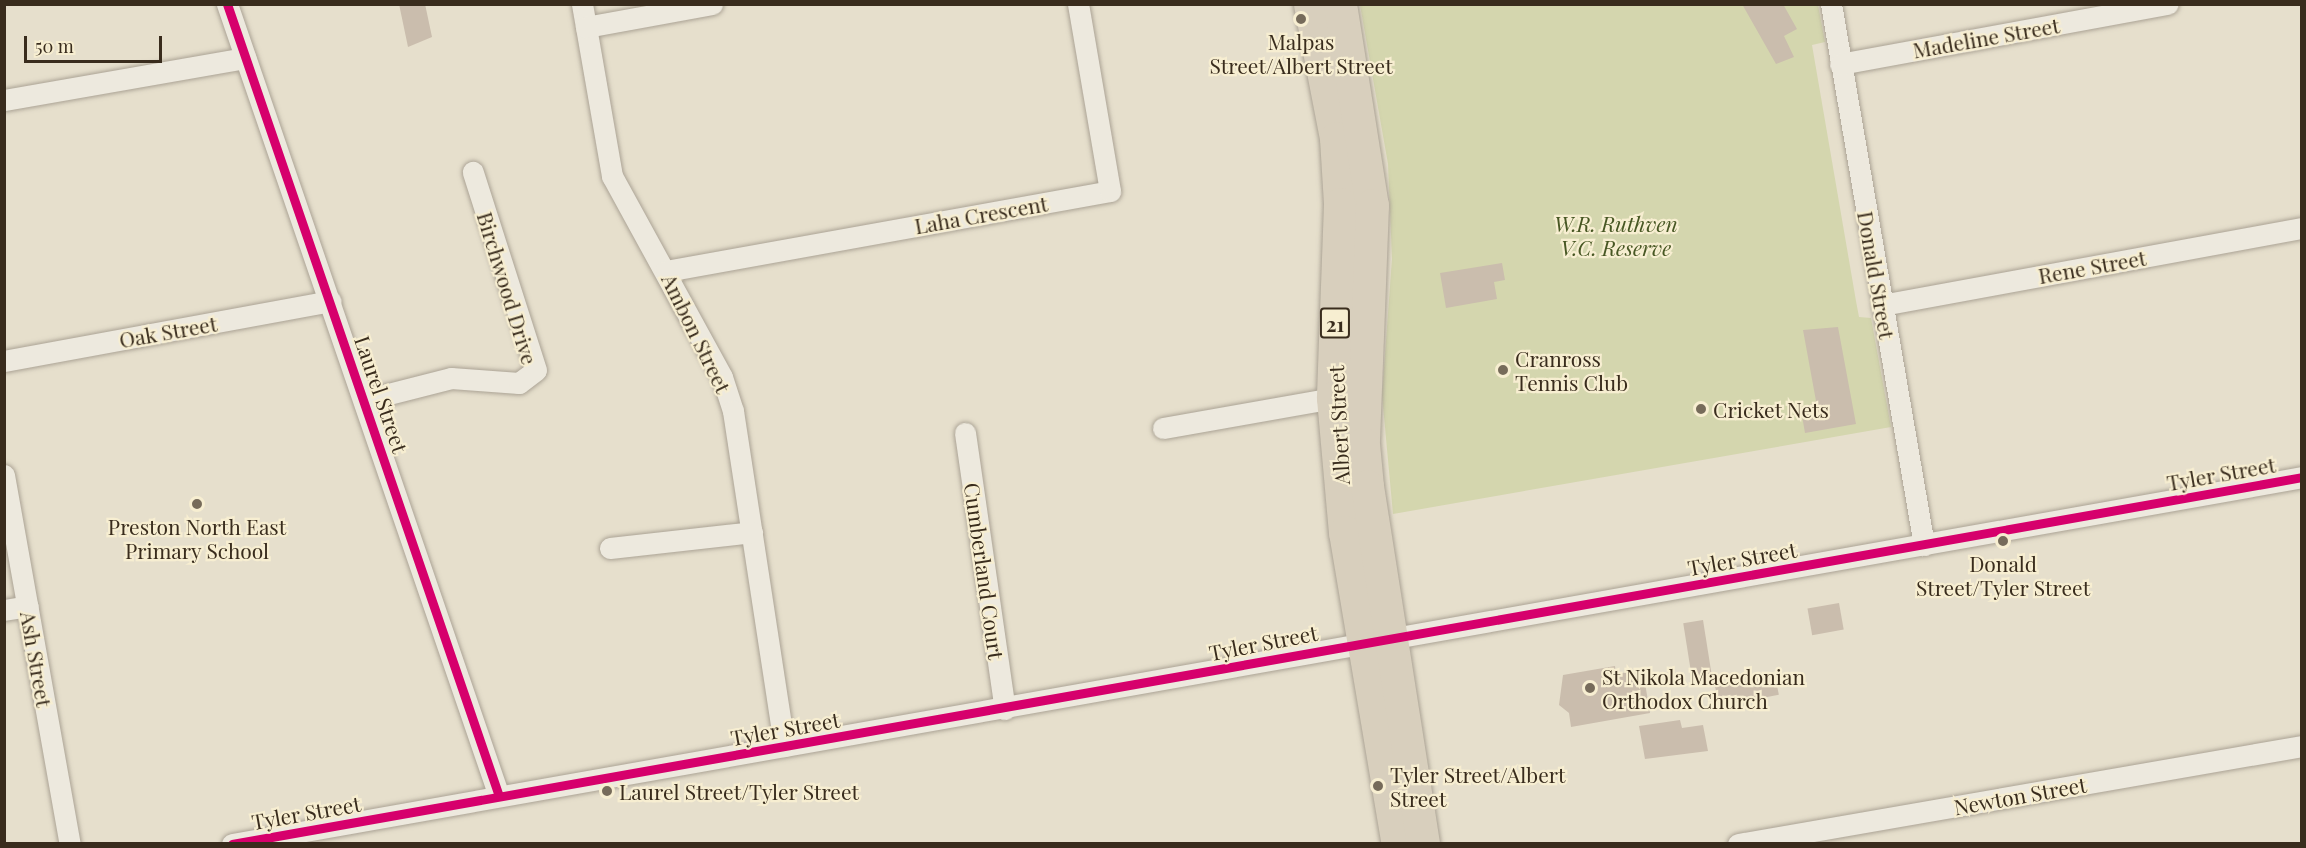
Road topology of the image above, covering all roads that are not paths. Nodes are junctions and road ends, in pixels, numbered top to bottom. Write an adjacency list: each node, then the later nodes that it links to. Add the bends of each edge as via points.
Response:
1 (227, 4): 10 (street, Laurel Street)
2 (582, 4): 9 (street, Ambon Street)
3 (712, 4): 9 (street)
4 (1078, 4): 17 (street, Laha Crescent, via 1110,191)
5 (1310, 4): 14 (highway, Albert Street / 21, via 1336,138)
6 (1340, 4): 15 (highway, Albert Street / 21)
7 (1831, 4): 11 (street, Donald Street)
8 (2168, 4): 11 (street, Madeline Street)
9 (586, 27): 17 (street, Ambon Street, via 612,177)
10 (246, 58): 12 (street); 18 (street, Laurel Street)
11 (1840, 64): 19 (street, Donald Street)
12 (4, 100)
13 (474, 172): 22 (street, Birchwood Drive, via 536,370 519,383 460,377)
14 (1340, 204): 15 (highway); 21 (highway, Albert Street / 21)
15 (1372, 205): 32 (highway, Albert Street / 21, via 1363,444)
16 (2301, 228): 19 (street, Rene Street)
17 (666, 270): 27 (street, Ambon Street, via 728,394)
18 (331, 302): 20 (street, Oak Street); 22 (street, Laurel Street)
19 (1882, 305): 28 (street, Donald Street)
20 (4, 361)
21 (1333, 398): 23 (street); 32 (highway, Albert Street / 21, via 1345,532)
22 (365, 400): 36 (street, Laurel Street)
23 (1163, 428)
24 (965, 433): 33 (street, Cumberland Court)
25 (4, 475): 30 (street, Ash Street)
26 (2301, 477): 28 (street, Tyler Street)
27 (752, 532): 29 (street); 34 (street, Ambon Street)
28 (1924, 545): 32 (street, Tyler Street)
29 (610, 548)
30 (28, 606): 31 (street); 38 (street, Ash Street)
31 (4, 610)
32 (1378, 640): 33 (street, Tyler Street); 40 (highway, Albert Street / 21); 41 (highway, Albert Street / 21)
33 (1005, 709): 34 (street, Tyler Street)
34 (784, 746): 36 (street, Tyler Street)
35 (2301, 746): 42 (street, Newton Street)
36 (499, 796): 37 (street, Tyler Street)
37 (318, 836): 39 (street, Tyler Street)
38 (70, 843)
39 (232, 843)
40 (1398, 843)
41 (1423, 843)
42 (1737, 843)

